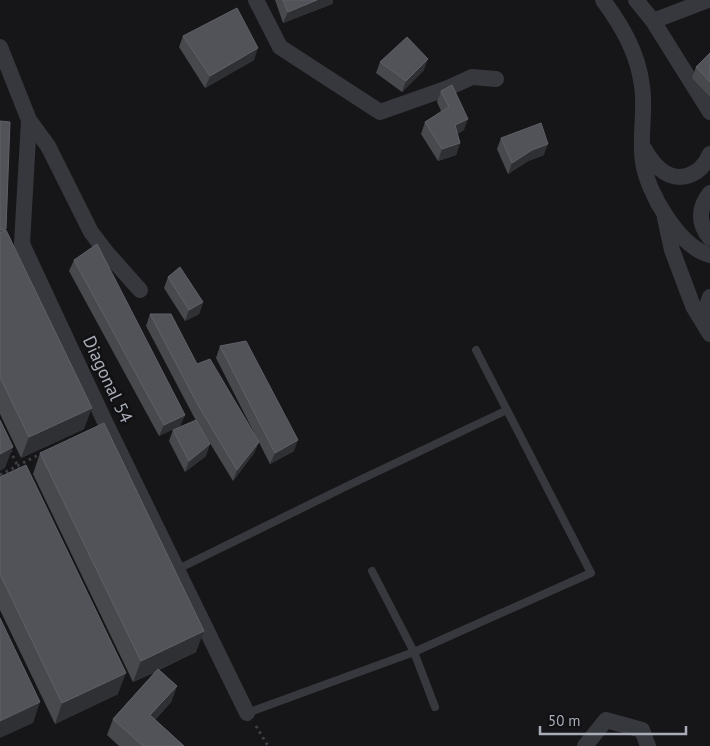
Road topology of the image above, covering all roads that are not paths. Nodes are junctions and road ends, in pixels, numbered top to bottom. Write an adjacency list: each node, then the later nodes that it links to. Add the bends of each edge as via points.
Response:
1 (256, 0): 7 (street, via 280,47 380,112 472,77)
2 (603, 0): 10 (street, via 619,21 637,64 642,86)
3 (636, 0): 5 (street)
4 (708, 0): 5 (street)
5 (653, 21): 8 (street)
6 (0, 47): 9 (street, Diagonal 54)
7 (496, 79)
8 (710, 113)
9 (30, 120): 16 (street, via 48,146 91,232); 21 (street, Diagonal 54, via 22,244)
10 (642, 145): 11 (street, via 659,169 679,178 700,170); 13 (street, via 648,179)
11 (710, 154)
12 (710, 193): 14 (street, via 701,209 700,221)
13 (663, 211): 15 (street, via 693,246); 18 (street, via 672,250 693,306)
14 (710, 238)
15 (710, 255)
16 (140, 290)
17 (710, 297): 18 (street)
18 (706, 327)
19 (476, 350): 20 (lane)
20 (507, 410): 21 (lane); 23 (lane, via 591,573)
21 (178, 569): 25 (street, Diagonal 54)
22 (372, 571): 23 (lane)
23 (414, 652): 24 (lane); 25 (lane)
24 (435, 707)
25 (247, 713)
26 (585, 746): 27 (street, via 606,720 642,730)
27 (648, 746)

